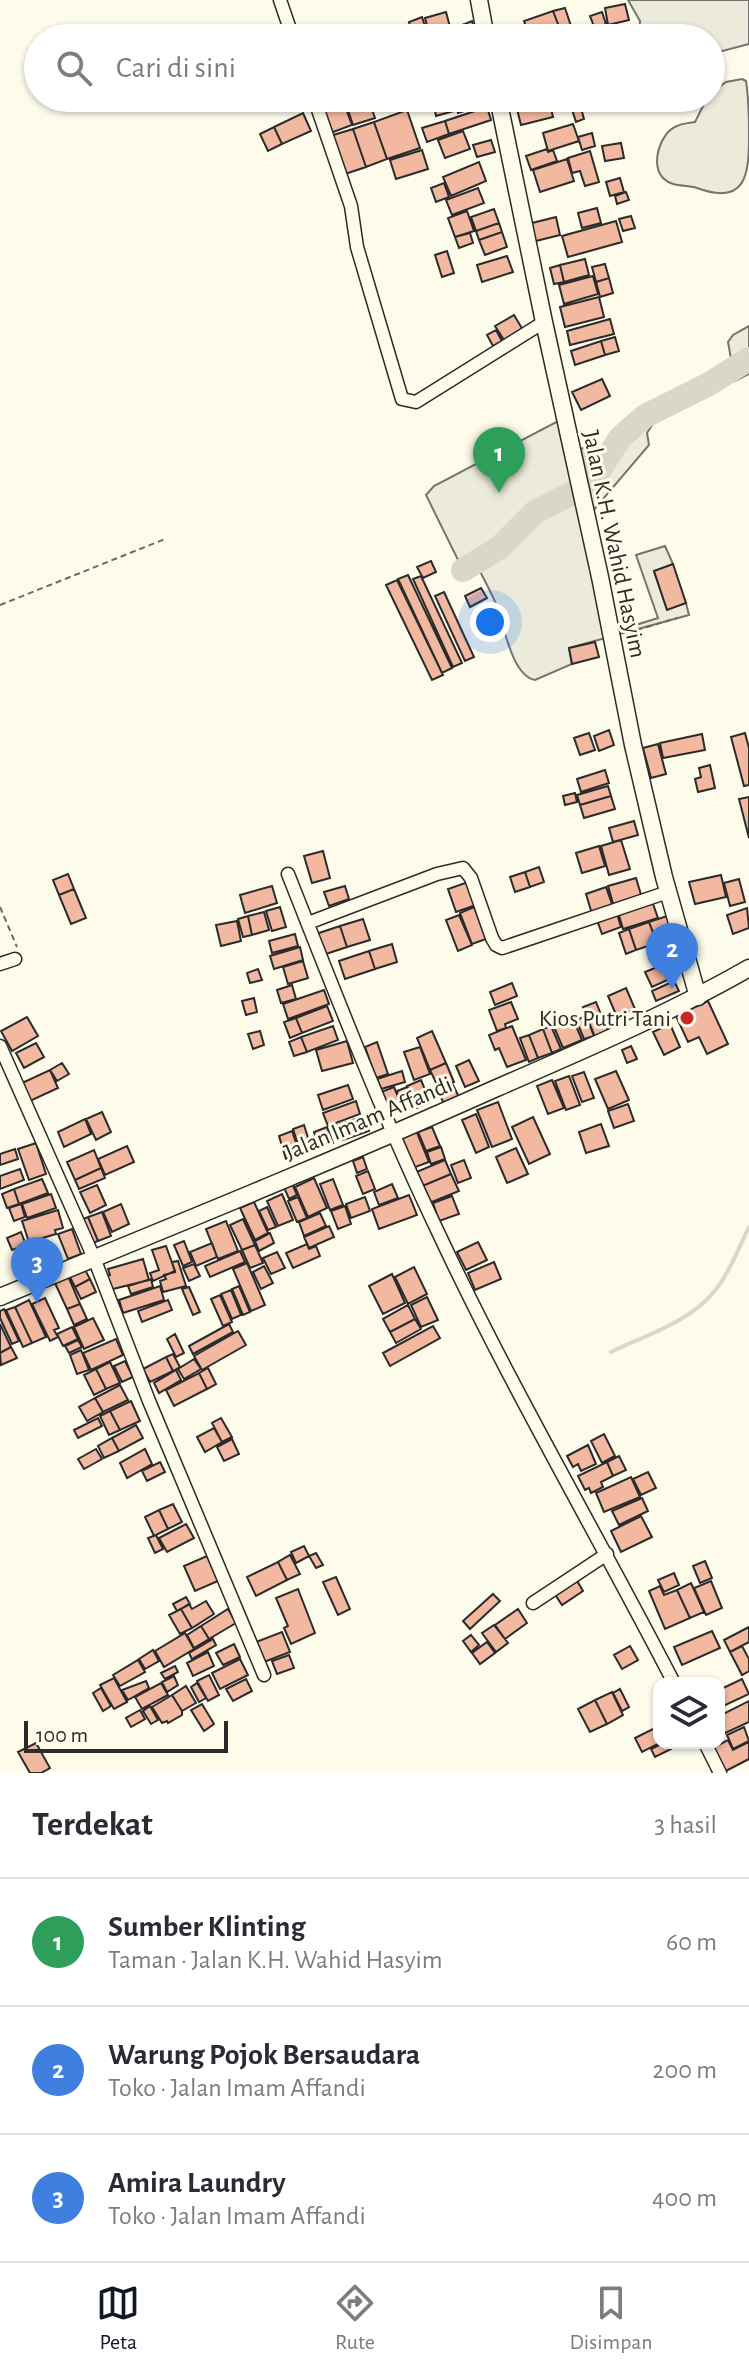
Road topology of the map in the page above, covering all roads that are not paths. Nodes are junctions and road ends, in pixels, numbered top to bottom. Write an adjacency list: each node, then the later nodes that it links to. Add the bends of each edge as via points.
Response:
1 (280, 0): 3 (street)
2 (479, 0): 4 (street)
3 (288, 24)
4 (483, 24)
5 (319, 112): 7 (street, via 351,206 357,247 402,399 416,402)
6 (501, 112): 7 (street, Jalan K.H. Wahid Hasyim)
7 (544, 322): 9 (street, Jalan K.H. Wahid Hasyim)
8 (288, 874): 10 (street)
9 (668, 892): 10 (street, via 502,948 492,938 463,868); 14 (street, Jalan K.H. Wahid Hasyim)
10 (308, 923): 16 (street)
11 (15, 959): 12 (street)
12 (0, 964)
13 (749, 968): 14 (street, Jalan Imam Affandi)
14 (698, 997): 16 (street, Jalan Imam Affandi)
15 (0, 1046): 17 (street)
16 (394, 1134): 17 (street, Jalan Imam Affandi); 19 (street, via 486,1330)
17 (94, 1258): 18 (street, Jalan Imam Affandi); 21 (street)
18 (0, 1297)
19 (607, 1554): 20 (street); 22 (street)
20 (533, 1603)
21 (264, 1675)
22 (671, 1677)
23 (708, 1749): 24 (street)
24 (720, 1773)

